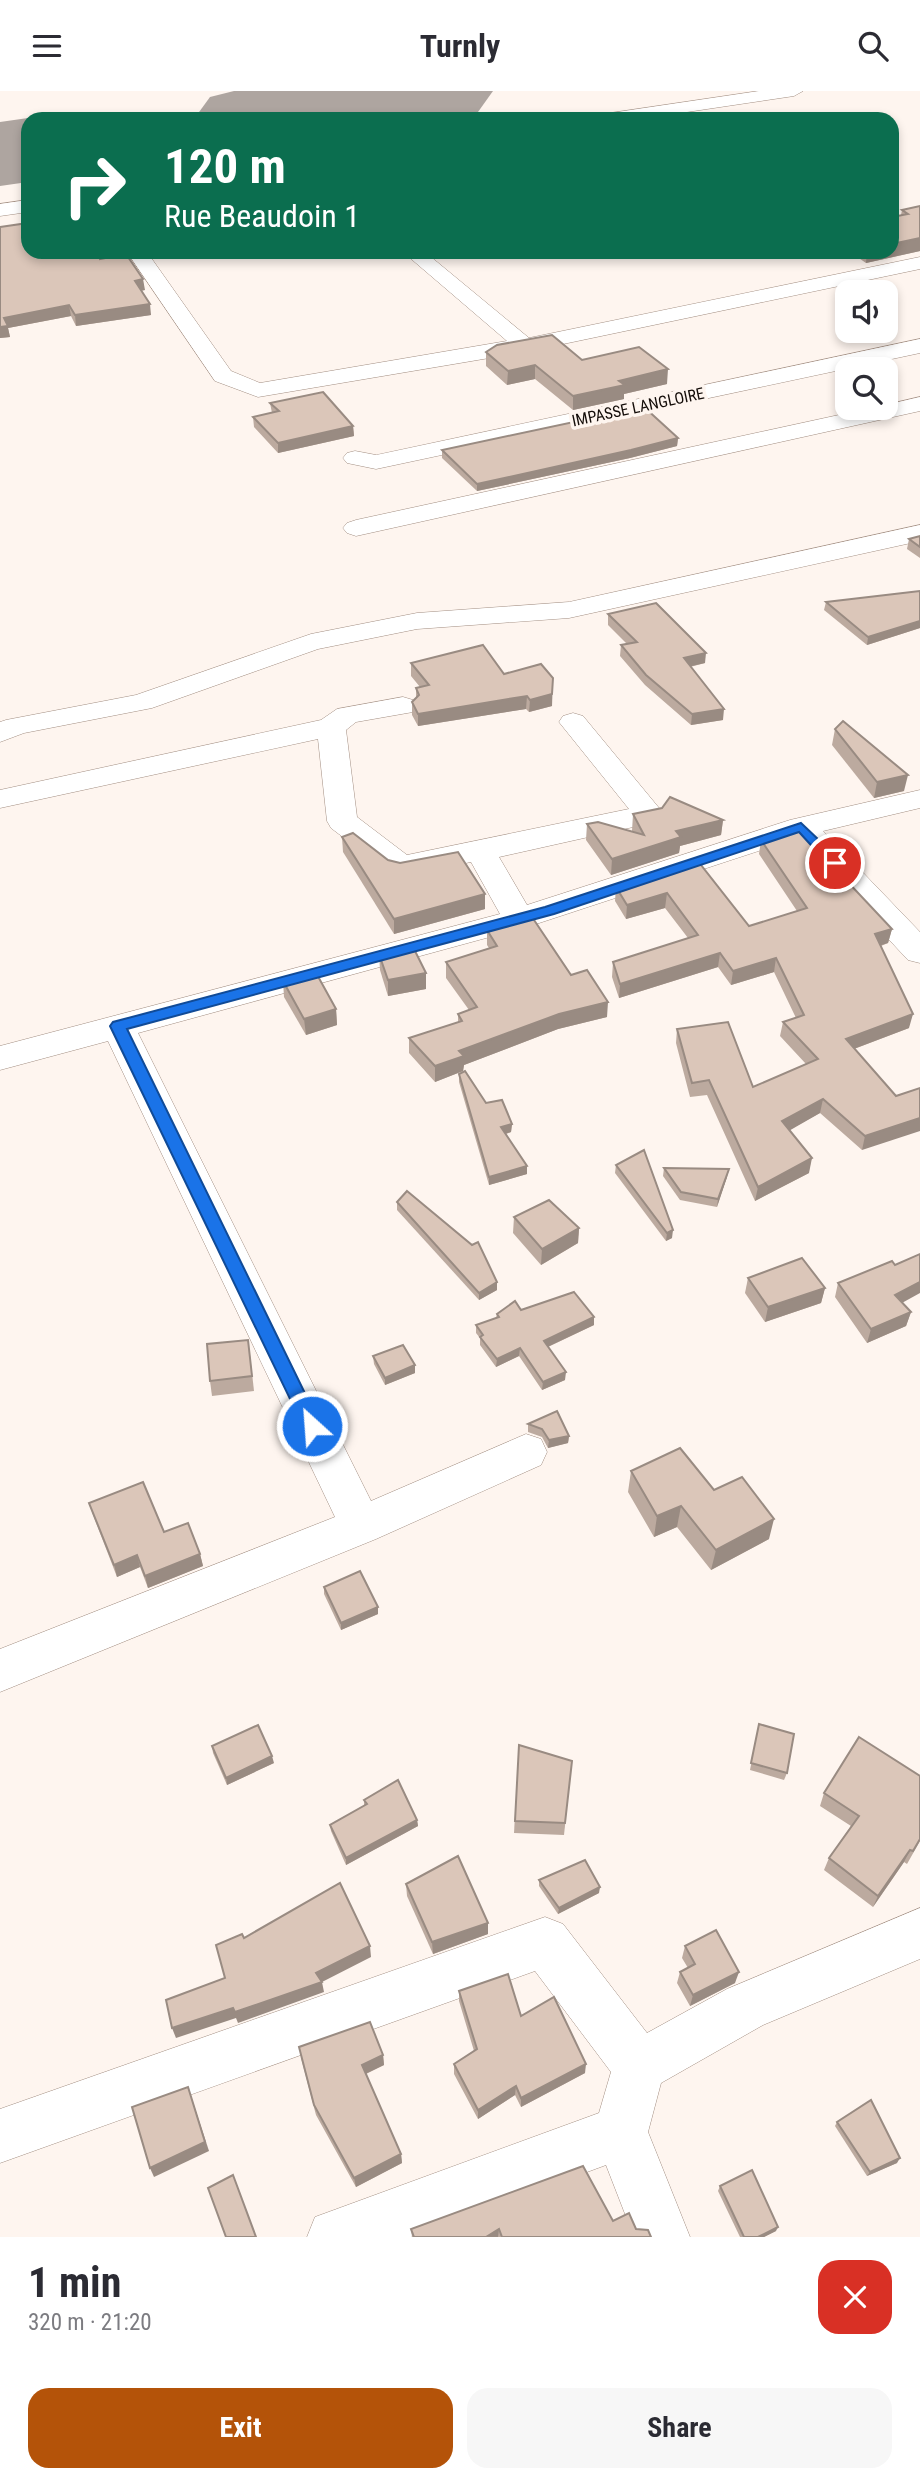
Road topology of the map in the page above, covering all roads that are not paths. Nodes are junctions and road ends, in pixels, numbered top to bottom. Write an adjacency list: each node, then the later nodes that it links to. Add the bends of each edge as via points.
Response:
1 (794, 91): 2 (street)
2 (652, 112)
3 (21, 207): 4 (street)
4 (0, 210)
5 (141, 259): 8 (street, via 223,376 258,390)
6 (421, 259): 8 (street)
7 (920, 263): 8 (street)
8 (525, 345)
9 (920, 347): 11 (street, IMPASSE LANGLOIRE, via 376,462)
10 (920, 404): 12 (street)
11 (355, 457)
12 (356, 528)
13 (920, 533): 17 (street, via 569,610 418,621 312,642 142,702)
14 (403, 706): 16 (street, via 347,715)
15 (573, 722): 21 (street, via 649,814)
16 (331, 727): 18 (street); 21 (street, via 342,821 401,866)
17 (0, 733)
18 (0, 799)
19 (920, 799): 20 (street)
20 (801, 827): 22 (street); 23 (street)
21 (480, 851): 22 (street)
22 (519, 919): 24 (street)
23 (920, 952)
24 (118, 1026): 25 (street); 27 (street)
25 (0, 1058)
26 (526, 1452): 27 (street)
27 (361, 1526): 28 (street)
28 (0, 1671)
29 (920, 1933): 30 (street, via 745,2007)
30 (639, 2066): 31 (street); 32 (street, via 545,1942)
31 (621, 2132): 33 (street); 34 (street)
32 (0, 2136)
33 (335, 2237)
34 (662, 2237)

